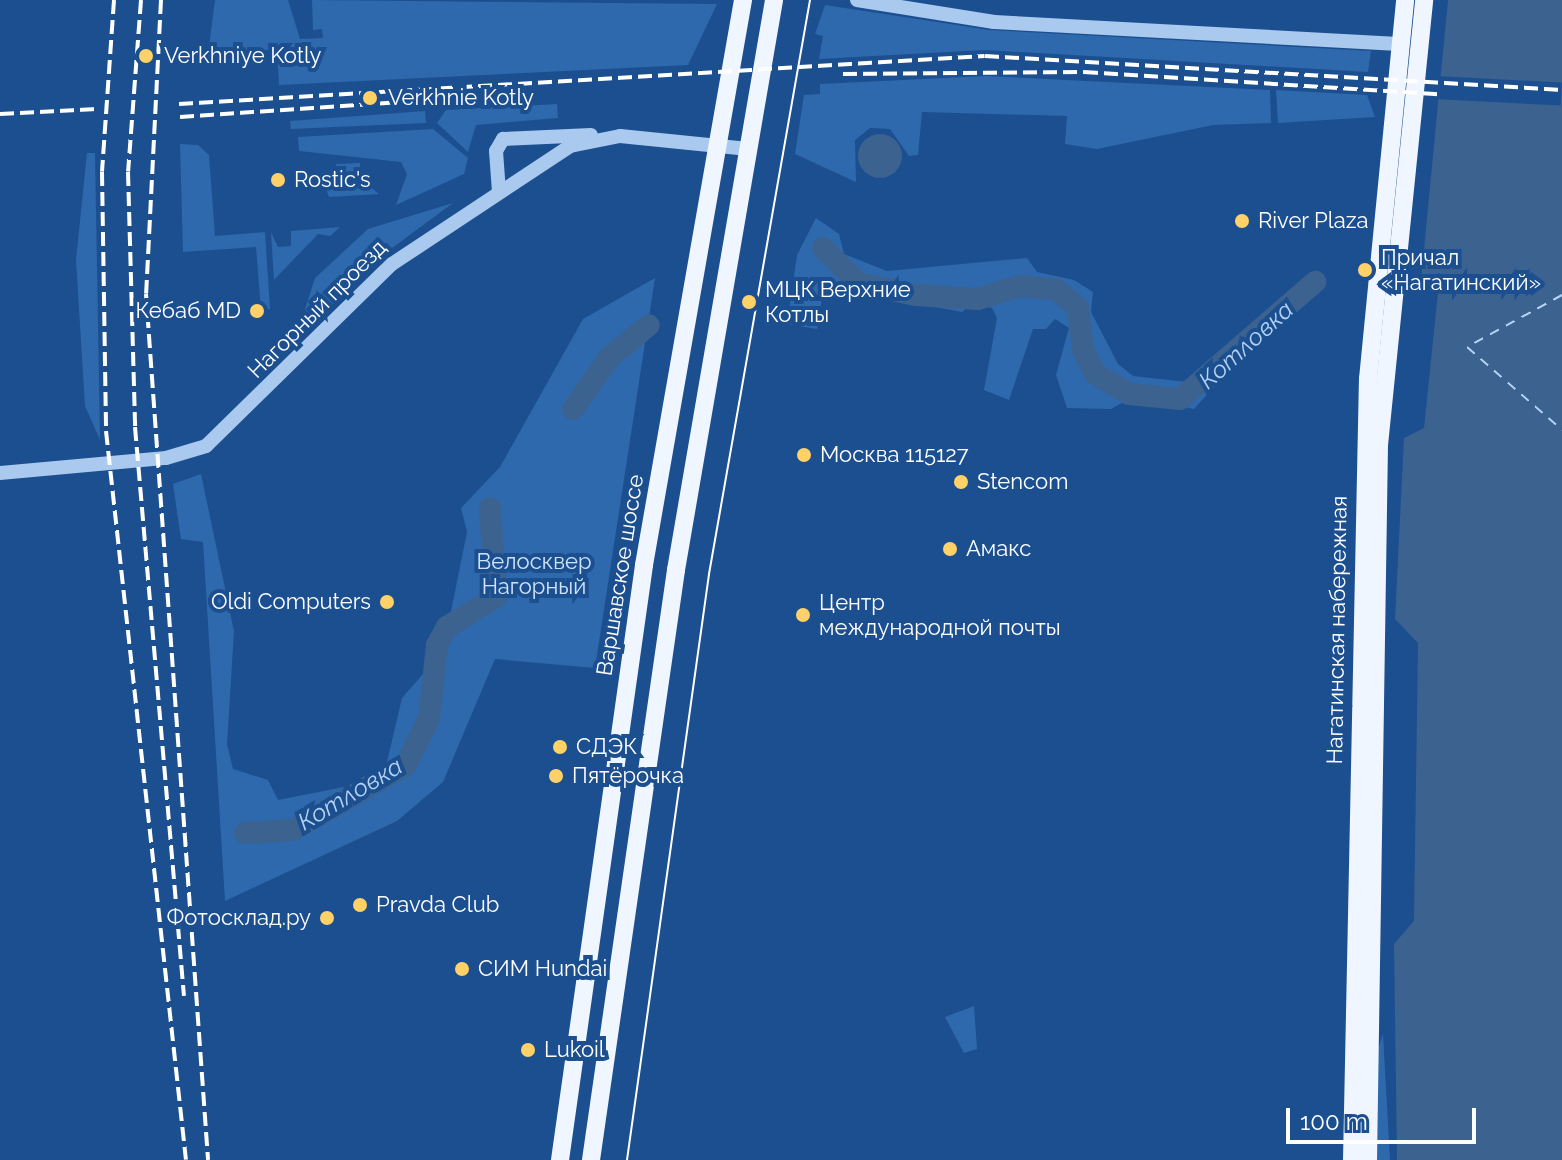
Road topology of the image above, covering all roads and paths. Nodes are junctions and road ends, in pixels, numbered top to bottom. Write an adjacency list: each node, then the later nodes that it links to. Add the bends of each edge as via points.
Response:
1 (743, 0): 8 (main road, Варшавское шоссе)
2 (857, 0): 6 (street, via 994,22)
3 (1405, 0): 6 (main road, Нагатинская набережная)
4 (1424, 0): 15 (main road, Нагатинская набережная, via 1379,445)
5 (776, 3): 9 (main road)
6 (1398, 44): 14 (main road, Нагатинская набережная, via 1364,458)
7 (602, 136): 8 (street, Нагорный проезд); 10 (street, Нагорный проезд, via 533,165); 10 (street, via 503,139 496,151)
8 (716, 144): 9 (street, Нагорный проезд); 12 (main road, Варшавское шоссе, via 644,565)
9 (748, 149): 13 (main road, via 676,570)
10 (499, 192): 11 (street, Нагорный проезд, via 392,264 206,446 174,457)
11 (0, 473)
12 (560, 1160)
13 (591, 1160)
14 (1352, 1160)
15 (1368, 1160)

